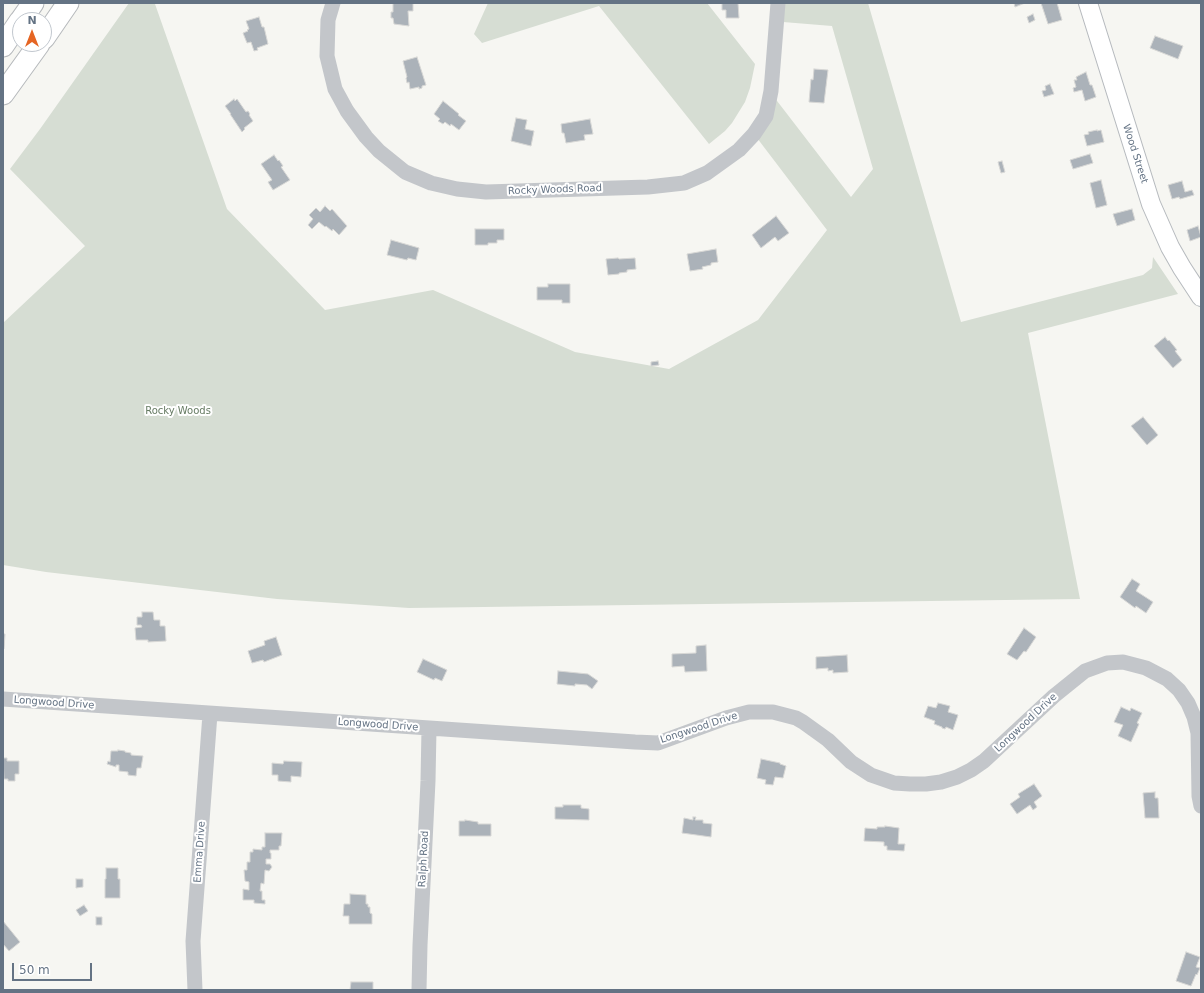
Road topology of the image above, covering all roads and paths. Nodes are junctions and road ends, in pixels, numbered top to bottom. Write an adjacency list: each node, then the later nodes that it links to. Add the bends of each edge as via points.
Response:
1 (33, 3): 6 (highway)
2 (68, 3): 7 (highway)
3 (332, 3): 4 (street, Rocky Woods Road, via 328,20 327,56 335,89 366,137 378,151 406,172 431,183 486,192 648,187 684,182 707,174 739,150 766,116 771,91)
4 (778, 3)
5 (1088, 3): 12 (main road, Wood Street, via 1151,204 1178,262)
6 (26, 12)
7 (52, 26)
8 (12, 33): 9 (highway)
9 (3, 46)
10 (33, 52): 11 (highway)
11 (3, 94)
12 (1201, 297)
13 (3, 699): 14 (street, Longwood Drive)
14 (210, 714): 15 (street, Longwood Drive); 17 (street, Emma Drive, via 193,940)
15 (429, 729): 16 (street, Longwood Drive, via 658,743 726,718 749,712 773,712 803,722 828,740 851,762 871,775 894,783 926,784 957,777 984,761 1066,685 1085,671 1107,663 1123,662 1146,668 1167,679 1188,703 1198,733); 18 (street, Ralph Road)
16 (1201, 806)
17 (195, 990)
18 (419, 990)

